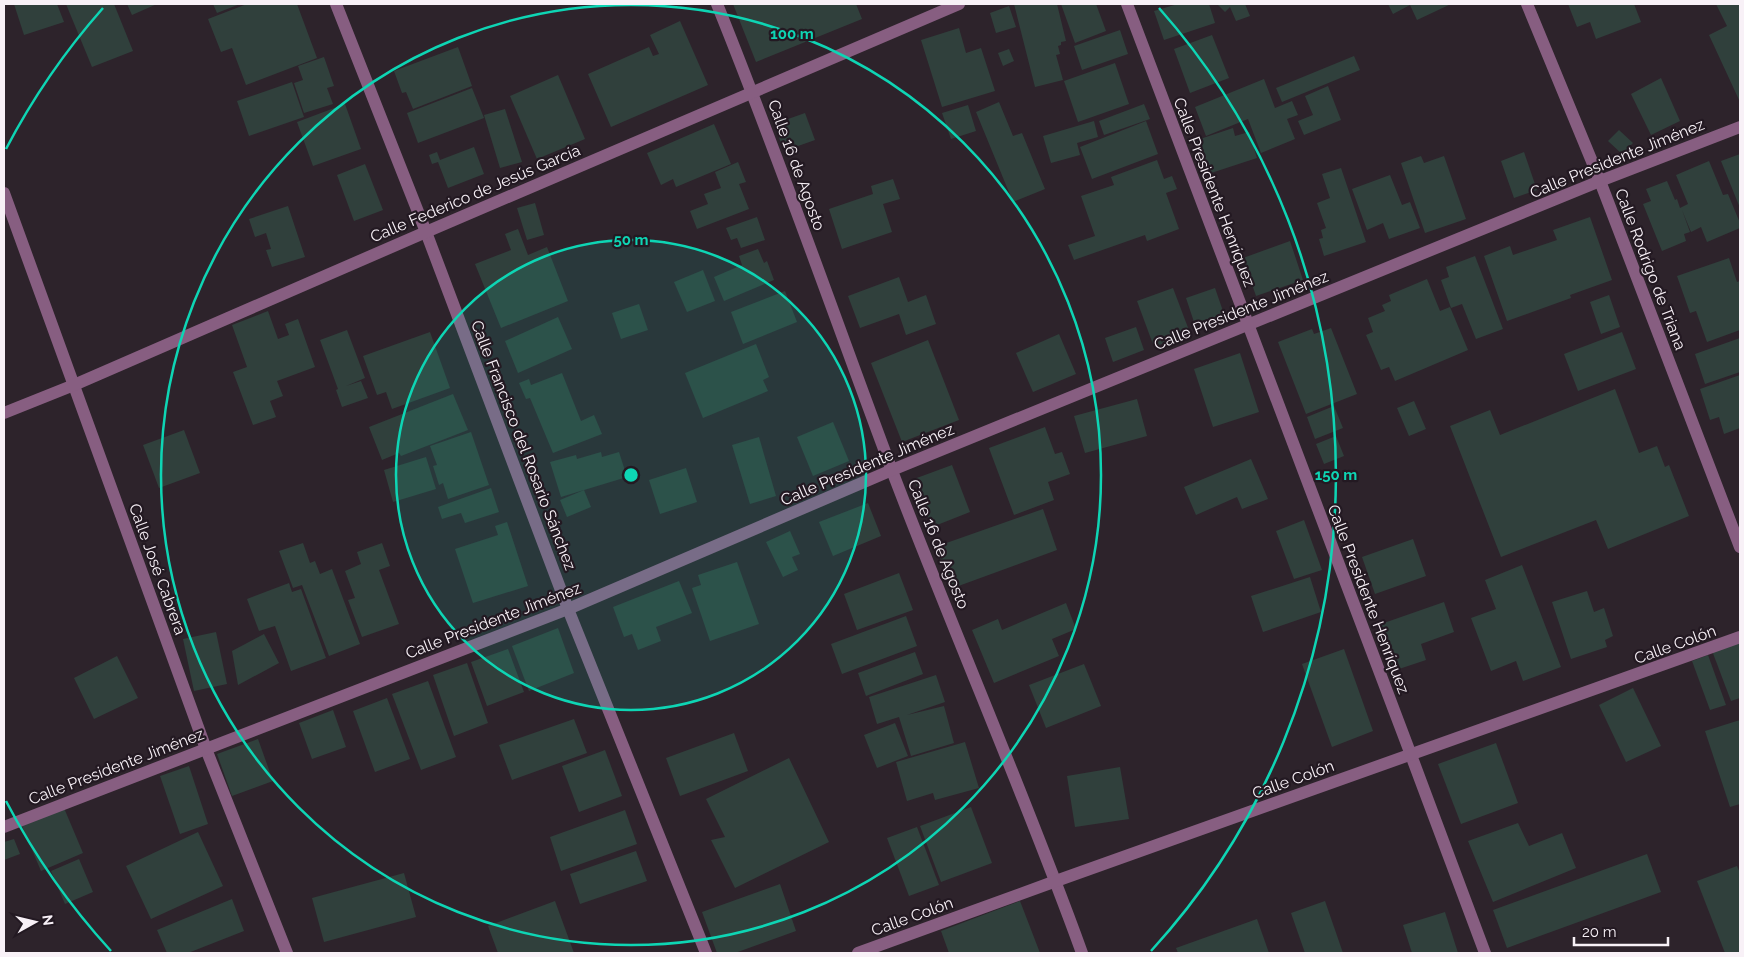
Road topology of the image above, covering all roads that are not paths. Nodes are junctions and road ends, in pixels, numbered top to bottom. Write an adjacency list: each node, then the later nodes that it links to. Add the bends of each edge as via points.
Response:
1 (336, 4): 10 (street, Calle Francisco del Rosario Sánchez)
2 (717, 4): 6 (street, Calle 16 de Agosto)
3 (959, 4): 6 (street, Calle Federico de Jesús García)
4 (1127, 4): 11 (street, Calle Presidente Henríquez)
5 (1527, 4): 8 (street, Calle Rodrigo de Triana)
6 (753, 93): 10 (street, Calle Federico de Jesús García); 14 (street, Calle 16 de Agosto)
7 (1740, 127): 8 (street, Calle Presidente Jiménez)
8 (1600, 181): 11 (street, Calle Presidente Jiménez); 15 (street, Calle Rodrigo de Triana)
9 (4, 194): 12 (street, Calle José Cabrera)
10 (426, 232): 12 (street, Calle Federico de Jesús García); 16 (street, Calle Francisco del Rosario Sánchez)
11 (1248, 325): 14 (street, Calle Presidente Jiménez); 19 (street, Calle Presidente Henríquez)
12 (74, 385): 13 (street, Calle Federico de Jesús García); 18 (street, Calle José Cabrera)
13 (4, 413)
14 (892, 470): 16 (street, Calle Presidente Jiménez); 21 (street, Calle 16 de Agosto)
15 (1740, 548)
16 (568, 609): 18 (street, Calle Presidente Jiménez); 23 (street, Calle Francisco del Rosario Sánchez)
17 (1740, 637): 19 (street, Calle Colón)
18 (206, 749): 20 (street, Calle Presidente Jiménez); 22 (street, Calle José Cabrera)
19 (1411, 755): 21 (street, Calle Colón); 26 (street, Calle Presidente Henríquez)
20 (4, 827)
21 (1056, 881): 24 (street, Calle Colón); 25 (street, Calle 16 de Agosto)
22 (287, 953)
23 (706, 953)
24 (858, 953)
25 (1082, 953)
26 (1485, 953)

